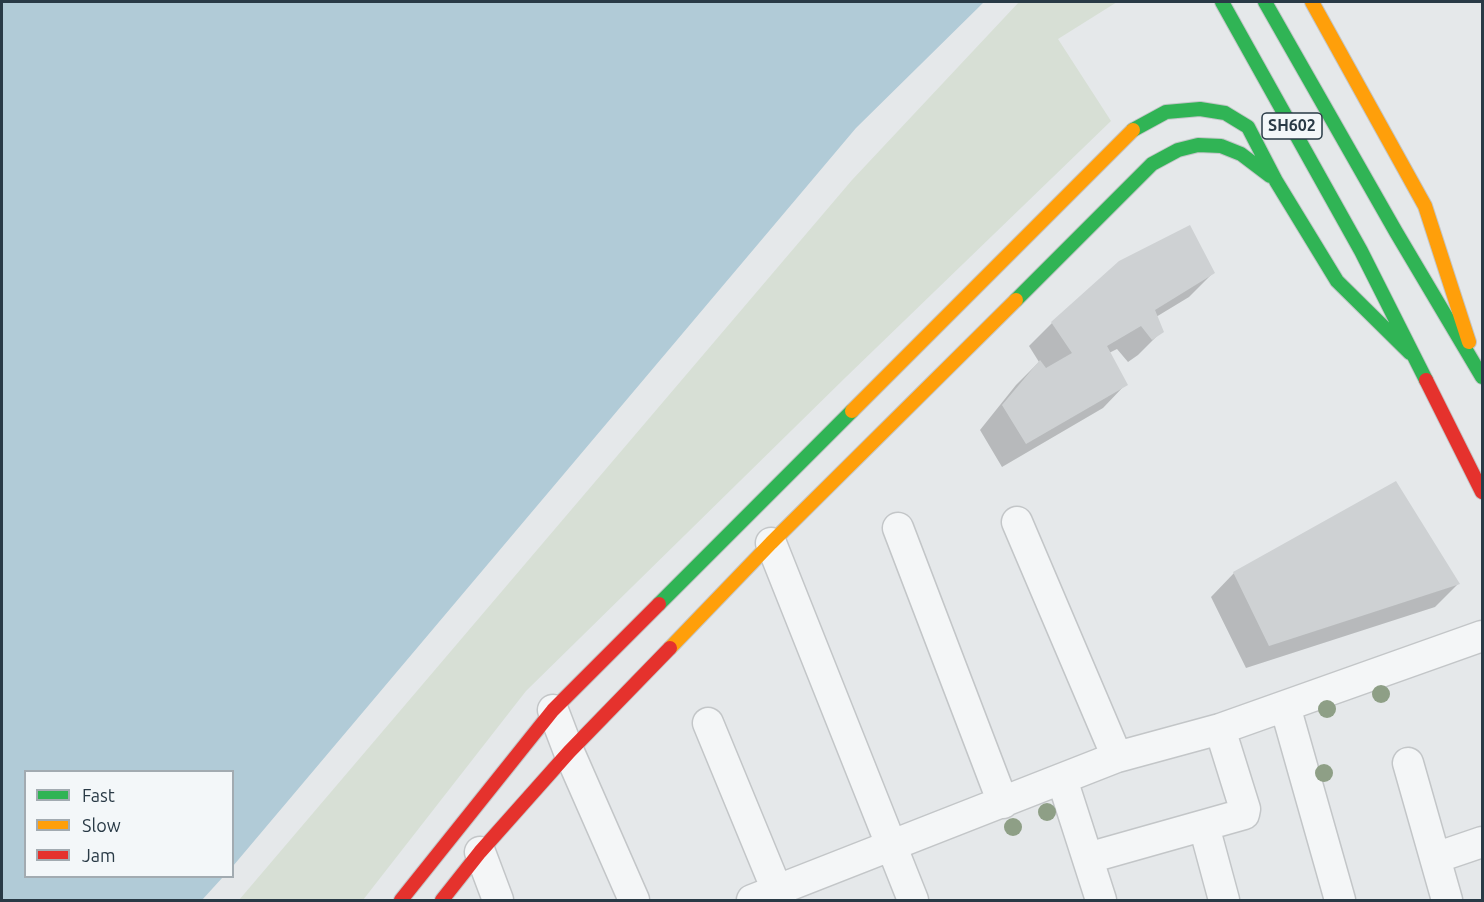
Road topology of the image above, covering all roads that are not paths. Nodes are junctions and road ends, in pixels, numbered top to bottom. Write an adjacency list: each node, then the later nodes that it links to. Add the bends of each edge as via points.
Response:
1 (1222, 2): 5 (street, SH602)
2 (1265, 2): 6 (street, SH602)
3 (1312, 2): 6 (street, via 1425,206)
4 (1276, 181): 5 (street, via 1337,280); 10 (street, via 1241,154 1221,146 1198,145 1178,150 1152,164); 13 (street, via 1248,127 1225,113 1200,109 1166,112 1136,127)
5 (1418, 361): 7 (street, SH602)
6 (1480, 372)
7 (1482, 492)
8 (1017, 522): 17 (street)
9 (898, 528): 20 (street)
10 (771, 543): 16 (street); 23 (street)
11 (1482, 636): 12 (street)
12 (1285, 705): 15 (street); 35 (street)
13 (553, 710): 16 (street); 28 (street)
14 (708, 723): 27 (street)
15 (1220, 729): 17 (street); 21 (street, via 1245,812)
16 (569, 752): 24 (street); 31 (street)
17 (1117, 758): 19 (street)
18 (1408, 763): 26 (street)
19 (1062, 779): 20 (street); 25 (street)
20 (1003, 803): 23 (street)
21 (1204, 826): 25 (street); 34 (street)
22 (1482, 842): 26 (street)
23 (890, 846): 27 (street); 32 (street)
24 (480, 852): 29 (street); 30 (street)
25 (1088, 858): 33 (street)
26 (1435, 858): 36 (street)
27 (770, 897)
28 (401, 900)
29 (442, 900)
30 (498, 900)
31 (633, 900)
32 (913, 900)
33 (1101, 900)
34 (1224, 900)
35 (1340, 900)
36 (1447, 900)

